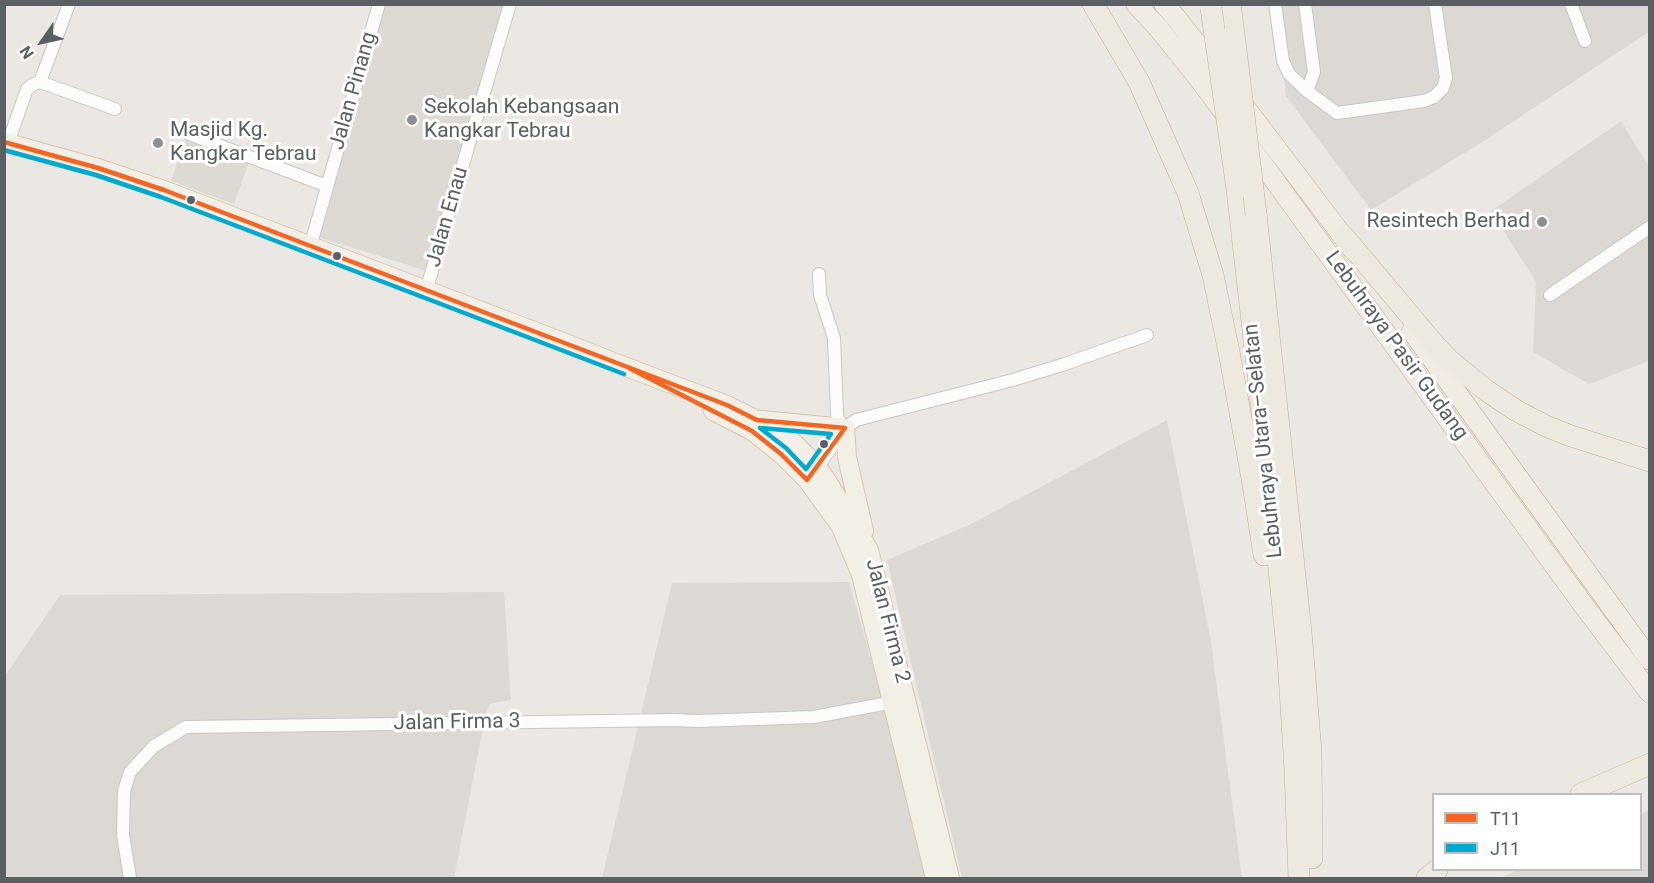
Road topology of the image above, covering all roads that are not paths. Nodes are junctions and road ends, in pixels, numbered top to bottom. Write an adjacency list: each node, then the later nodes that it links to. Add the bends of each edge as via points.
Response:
1 (69, 4): 13 (street)
2 (379, 4): 18 (street, Jalan Pinang)
3 (510, 4): 23 (street, Jalan Enau)
4 (1093, 4): 32 (highway, via 1139,82 1159,126 1188,193 1213,275 1253,484 1277,646)
5 (1136, 4): 34 (highway, Lebuhraya Pasir Gudang, via 1233,125)
6 (1164, 4): 20 (highway, Lebuhraya Pasir Gudang)
7 (1275, 4): 14 (street, via 1286,67)
8 (1305, 4): 14 (street, via 1314,72)
9 (1435, 4): 14 (street, via 1446,78 1434,97 1336,113)
10 (1571, 4): 12 (street)
11 (1218, 6): 32 (highway, Lebuhraya Utara–Selatan, bridge); 42 (highway, Lebuhraya Utara–Selatan, bridge, via 1234,34 1256,214 1302,644 1311,752)
12 (1585, 41)
13 (35, 84): 15 (street); 17 (street, via 27,89)
14 (1307, 91)
15 (115, 109)
16 (189, 134): 18 (street)
17 (6, 142): 21 (main road, via 164,190)
18 (327, 186): 21 (street, Jalan Pinang)
19 (1650, 227): 24 (street)
20 (1345, 238): 29 (highway, via 1434,344 1487,391 1548,427); 33 (highway, Lebuhraya Pasir Gudang)
21 (310, 247): 23 (main road)
22 (819, 274): 28 (street, via 820,295 834,338 838,420)
23 (426, 291): 26 (main road)
24 (1550, 295)
25 (1147, 335): 28 (street, via 1009,381 865,416)
26 (629, 368): 27 (main road, Jalan Firma 2); 30 (main road, Jalan Firma 2, via 752,431)
27 (758, 420): 28 (main road); 30 (main road, Jalan Firma 2, via 794,443)
28 (845, 428): 30 (street); 31 (main road)
29 (1650, 461)
30 (813, 473): 31 (main road, Jalan Firma 2, via 843,506); 35 (main road, Jalan Firma 2, via 861,575)
31 (869, 550): 35 (main road, Jalan Firma 2)
32 (1287, 658): 41 (highway, Lebuhraya Utara–Selatan)
33 (1650, 660)
34 (1650, 693)
35 (899, 701): 38 (street, Jalan Firma 3, via 814,717 186,727 154,746 129,772 124,791 123,835); 39 (main road, Jalan Firma 2); 40 (main road, Jalan Firma 2)
36 (1650, 764): 37 (highway)
37 (1585, 793)
38 (130, 879)
39 (935, 879)
40 (950, 879)
41 (1299, 879)
42 (1312, 879)

